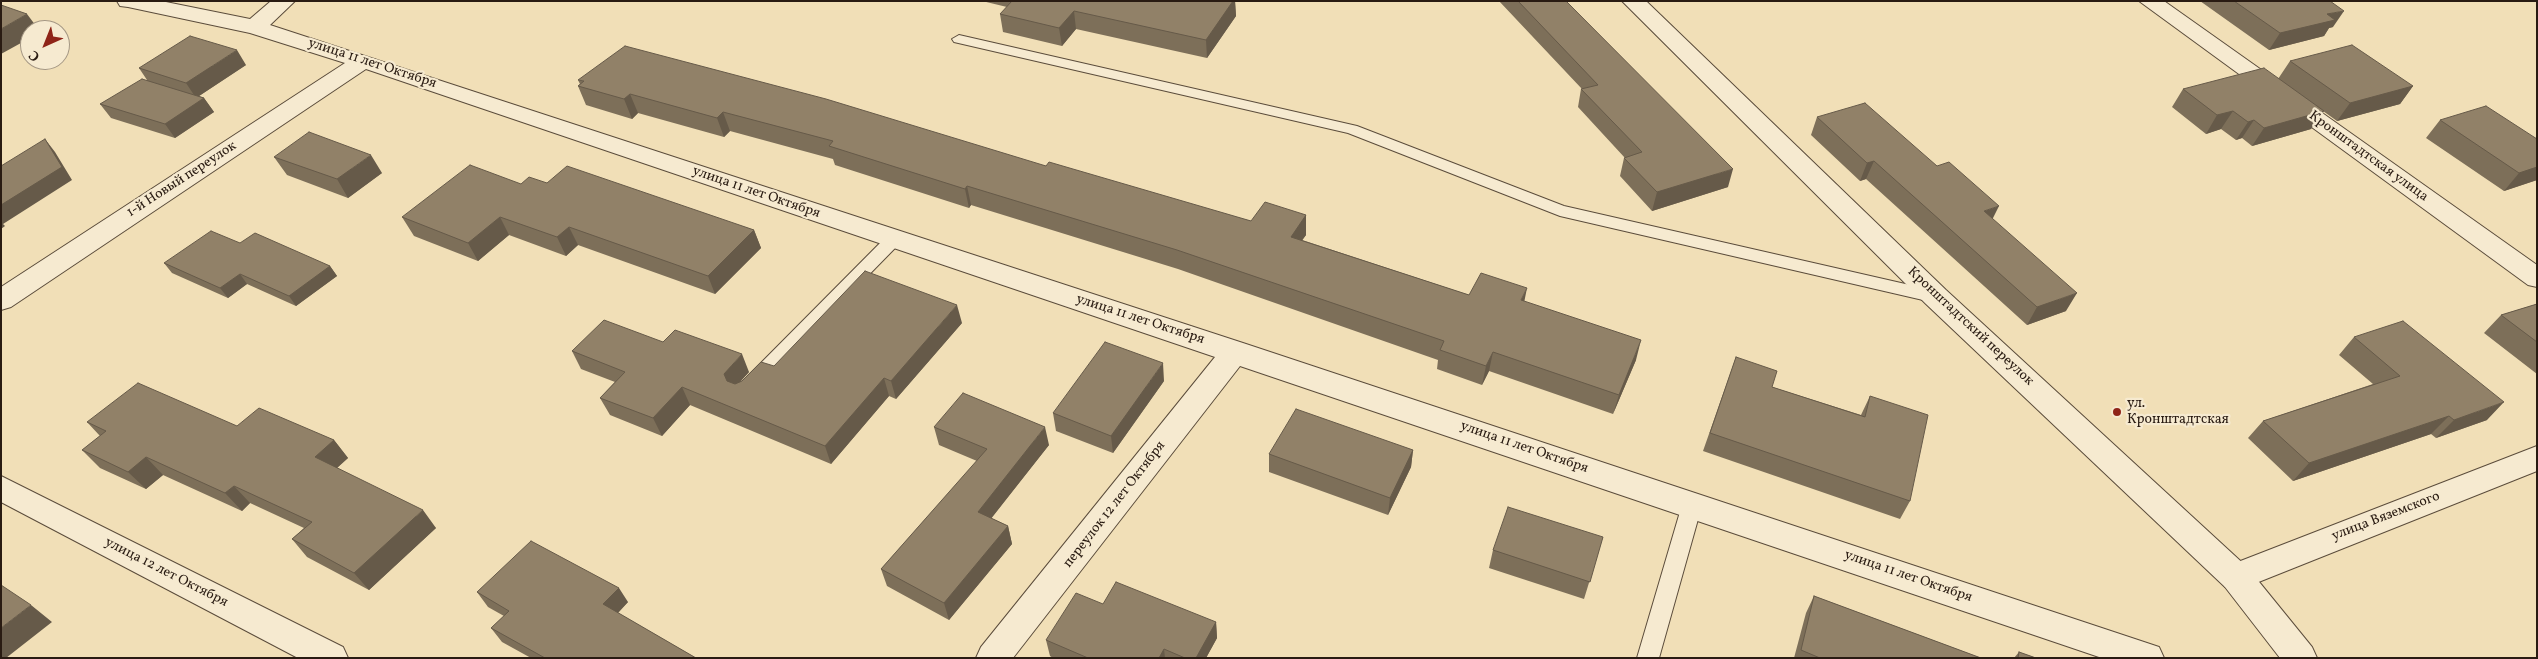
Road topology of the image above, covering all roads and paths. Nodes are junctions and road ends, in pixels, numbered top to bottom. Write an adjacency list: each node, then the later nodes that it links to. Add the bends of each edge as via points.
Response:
1 (128, 1): 5 (street, улица 11 лет Октября)
2 (284, 1): 5 (street)
3 (1634, 1): 10 (street, Кронштадтский переулок)
4 (2150, 1): 9 (street, Кронштадтская улица)
5 (255, 27): 7 (street, улица 11 лет Октября)
6 (959, 39): 10 (lane, via 1352,129 1560,211)
7 (363, 61): 8 (street, улица 11 лет Октября); 11 (street, 1-й Новый переулок)
8 (894, 239): 12 (street, улица 11 лет Октября); 13 (lane)
9 (2537, 278)
10 (1936, 297): 17 (street, Кронштадтский переулок)
11 (1, 300)
12 (1236, 351): 16 (street, улица 11 лет Октября); 19 (street, переулок 12 лет Октября)
13 (742, 393)
14 (2537, 458): 17 (street, улица Вяземского)
15 (1, 488): 18 (street, улица 12 лет Октября)
16 (1692, 505): 20 (lane); 21 (street, улица 11 лет Октября)
17 (2236, 577): 22 (street, Кронштадтский переулок)
18 (331, 658)
19 (993, 658)
20 (1648, 658)
21 (2147, 658)
22 (2300, 658)

